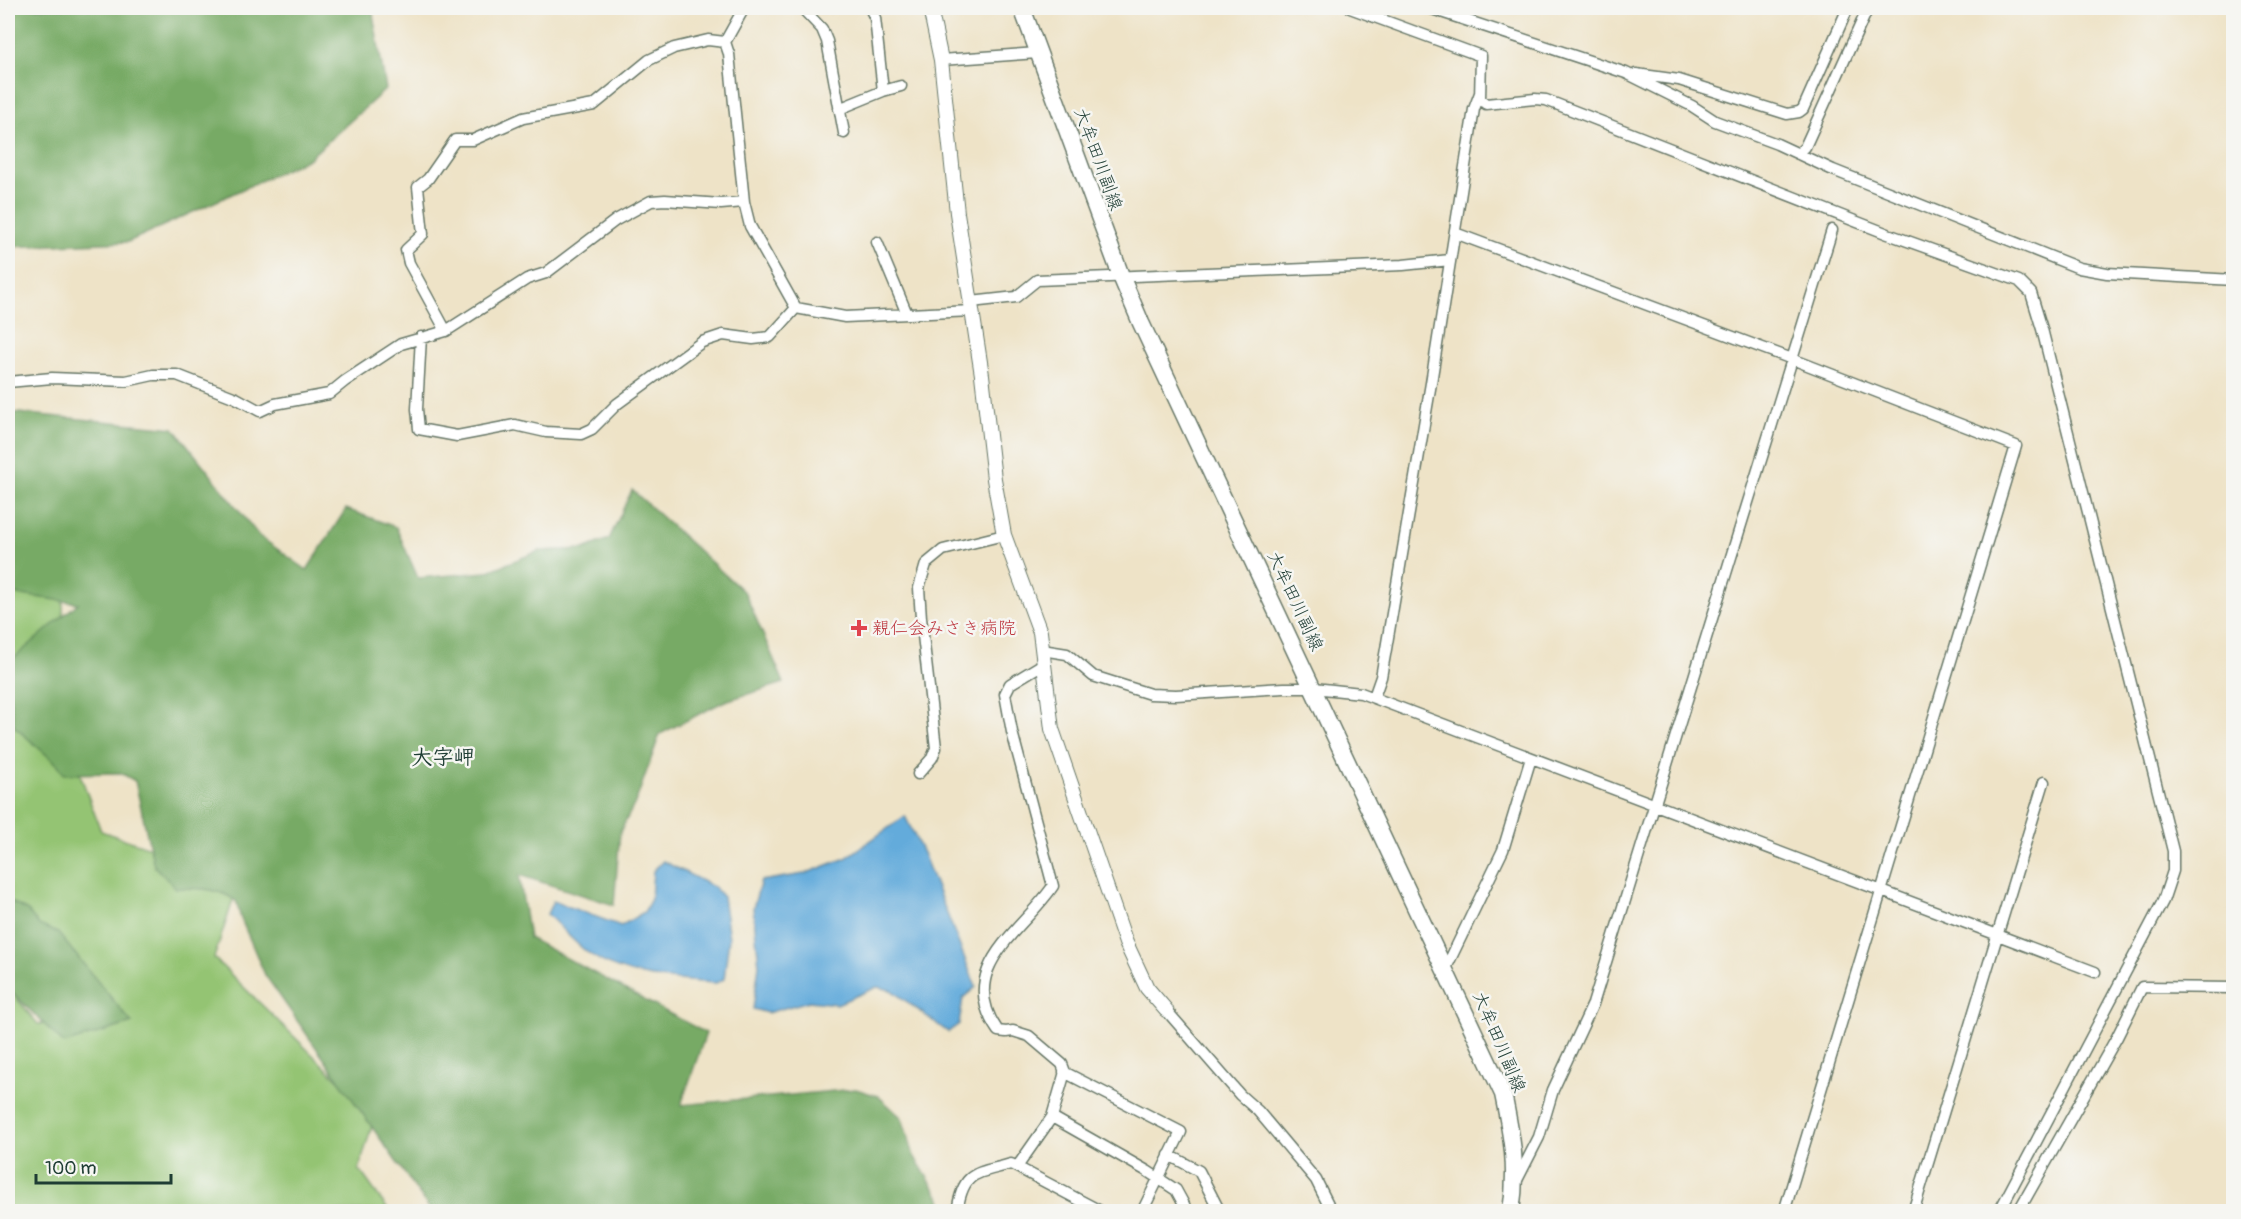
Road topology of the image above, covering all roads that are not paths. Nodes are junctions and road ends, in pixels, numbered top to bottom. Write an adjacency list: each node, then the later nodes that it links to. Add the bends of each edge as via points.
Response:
1 (744, 8): 10 (street)
2 (802, 8): 17 (street, via 822,29 827,41)
3 (872, 8): 15 (street)
4 (930, 8): 12 (street)
5 (1022, 8): 11 (main road, 大牟田川副線)
6 (1350, 8): 16 (street, via 1482,56)
7 (1429, 8): 13 (street)
8 (1848, 8): 13 (street, via 1812,92 1798,112 1787,114 1679,80)
9 (1868, 8): 19 (street, via 1805,147)
10 (725, 42): 20 (street, via 734,91); 30 (street, via 708,40 674,48 648,60 594,105 523,118 473,140 455,140 418,187 423,234 406,250 409,263)
11 (1038, 53): 12 (street); 25 (main road, 大牟田川副線)
12 (941, 60): 27 (street)
13 (1626, 73): 19 (street, via 1714,121)
14 (901, 86): 15 (street)
15 (883, 90): 17 (street)
16 (1480, 93): 22 (street, via 1474,109); 63 (street, via 1486,104 1546,100 2019,281 2031,293 2173,851 2173,871 2163,901)
17 (839, 109): 18 (street)
18 (844, 133)
19 (1798, 154): 26 (street, via 2079,268)
20 (744, 202): 28 (street, via 750,226); 30 (street, via 651,201 616,220 546,273 527,279)
21 (1832, 230): 32 (street)
22 (1455, 233): 24 (street); 32 (street)
23 (877, 242): 29 (street)
24 (1450, 260): 25 (street); 37 (street, via 1386,649)
25 (1121, 276): 27 (street, via 1037,280 1016,297); 36 (main road, 大牟田川副線)
26 (2234, 280)
27 (971, 306): 29 (street); 34 (street)
28 (796, 308): 29 (street, via 845,317); 31 (street, via 770,337 723,335 702,342 581,434 515,425 457,436 419,429)
29 (907, 315)
30 (446, 331): 31 (street)
31 (421, 337): 33 (street, via 401,344 329,394 275,404 260,411 177,375 126,381 51,378)
32 (1792, 359): 41 (street); 42 (street, via 2016,446)
33 (8, 382)
34 (1004, 535): 35 (street, via 1040,632); 39 (street, via 943,550 926,564 920,588 921,618 936,748)
35 (1043, 657): 36 (street, via 1067,654 1093,676 1150,694); 47 (street, via 1052,729 1126,943 1138,974); 48 (street, via 1010,684 1005,694 1053,886 997,951 985,978 984,994 990,1019 998,1031 1014,1030 1029,1036 1062,1064)
36 (1314, 688): 37 (street); 44 (main road, 大牟田川副線)
37 (1374, 697): 38 (street)
38 (1532, 758): 41 (street); 44 (street, via 1503,850)
39 (918, 774)
40 (2044, 782): 43 (street)
41 (1656, 804): 42 (street); 53 (street, via 1593,1004)
42 (1881, 890): 43 (street); 61 (street)
43 (1998, 934): 45 (street); 62 (street)
44 (1446, 968): 53 (main road, 大牟田川副線, via 1503,1094 1513,1139)
45 (2096, 972)
46 (2234, 988): 64 (street, via 2142,987)
47 (1166, 1010): 59 (street, via 1316,1180)
48 (1064, 1072): 49 (street); 50 (street, via 1181,1132)
49 (1052, 1117): 51 (street); 52 (street)
50 (1169, 1155): 52 (street); 58 (street, via 1199,1171)
51 (1017, 1167): 54 (street, via 1011,1164 972,1175 963,1185); 55 (street)
52 (1157, 1178): 56 (street); 57 (street, via 1176,1190)
53 (1516, 1183): 60 (main road, 大牟田川副線)
54 (957, 1212)
55 (1102, 1212)
56 (1142, 1212)
57 (1188, 1212)
58 (1220, 1212)
59 (1332, 1212)
60 (1511, 1212)
61 (1784, 1212)
62 (1913, 1212)
63 (1999, 1212)
64 (2018, 1212)

